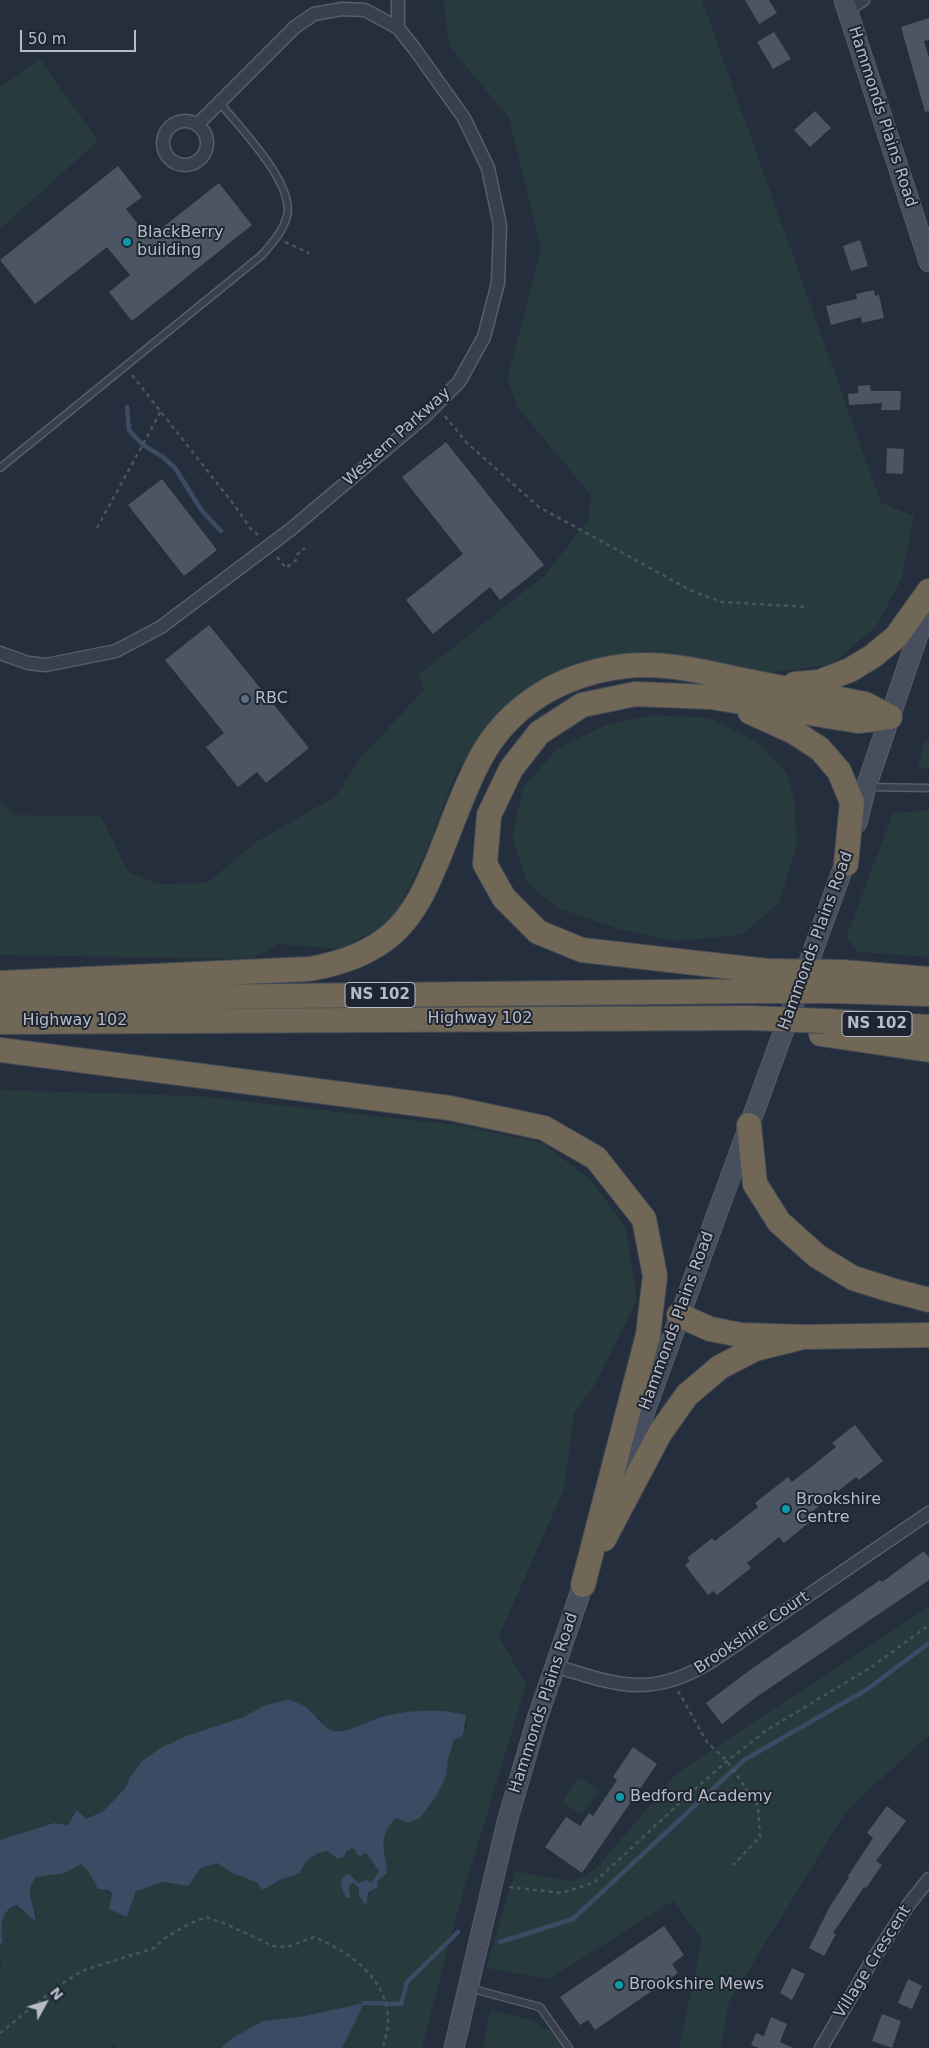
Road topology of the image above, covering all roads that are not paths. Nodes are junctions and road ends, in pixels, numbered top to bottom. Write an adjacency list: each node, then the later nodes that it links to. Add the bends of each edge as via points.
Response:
1 (398, 0): 5 (street)
2 (851, 3): 8 (main road, Hammonds Plains Road)
3 (343, 5): 4 (street, Western Parkway); 6 (street, Western Parkway, via 314,14 296,27)
4 (365, 5): 5 (street, Western Parkway)
5 (398, 28): 12 (street, Western Parkway, via 464,118 488,168 500,224 498,283 484,337 459,382 290,530 161,627 116,651 46,665 28,663)
6 (220, 103): 7 (street, Western Parkway); 9 (lane, via 271,166 284,193 288,214 281,232 262,255)
7 (198, 124)
8 (929, 262)
9 (0, 468)
10 (929, 591): 13 (highway, via 896,637 850,670 819,682)
11 (929, 603): 15 (main road, Hammonds Plains Road)
12 (0, 653)
13 (772, 686): 15 (highway, via 865,704); 22 (highway, via 684,668 627,666 581,675 533,699 504,725 482,755 416,905 384,940 346,960 309,969)
14 (711, 697): 15 (highway, via 858,721); 18 (highway, via 794,732 820,748 839,771 852,802); 20 (highway, via 635,694 582,705 539,733 511,769 489,815 485,864 504,898 538,932 582,950)
15 (890, 717): 16 (main road, Hammonds Plains Road)
16 (866, 787): 17 (lane); 18 (main road, Hammonds Plains Road)
17 (929, 788)
18 (846, 864): 30 (main road, Hammonds Plains Road)
19 (929, 979): 21 (highway)
20 (763, 981): 21 (highway, Highway 102 / NS 102, bridge); 24 (highway, Highway 102 / NS 102)
21 (838, 982): 23 (highway, Highway 102 / NS 102)
22 (0, 983)
23 (929, 994)
24 (0, 999)
25 (0, 1022): 26 (highway, Highway 102 / NS 102, bridge, via 647,1018)
26 (823, 1027): 27 (highway, Highway 102 / NS 102); 29 (highway)
27 (929, 1027)
28 (0, 1050): 36 (highway, via 450,1108 544,1128 596,1158 644,1219 655,1276 648,1335)
29 (929, 1050)
30 (749, 1125): 31 (highway, via 755,1184 779,1222 817,1256 854,1278); 32 (main road, Hammonds Plains Road)
31 (929, 1300)
32 (679, 1315): 34 (highway, via 710,1329 741,1335); 36 (main road, Hammonds Plains Road)
33 (929, 1335): 34 (highway)
34 (803, 1338): 36 (highway, via 755,1349 720,1367 686,1395 660,1433)
35 (929, 1513): 37 (street, Brookshire Court, via 712,1661 672,1681 622,1685)
36 (585, 1578): 37 (main road, Hammonds Plains Road)
37 (555, 1666): 39 (main road, Hammonds Plains Road, via 507,1822)
38 (929, 1879): 42 (street, Village Crescent, via 870,1964)
39 (468, 1988): 40 (main road, Hammonds Plains Road); 41 (lane, via 540,2007)
40 (454, 2048)
41 (569, 2048)
42 (821, 2048)

